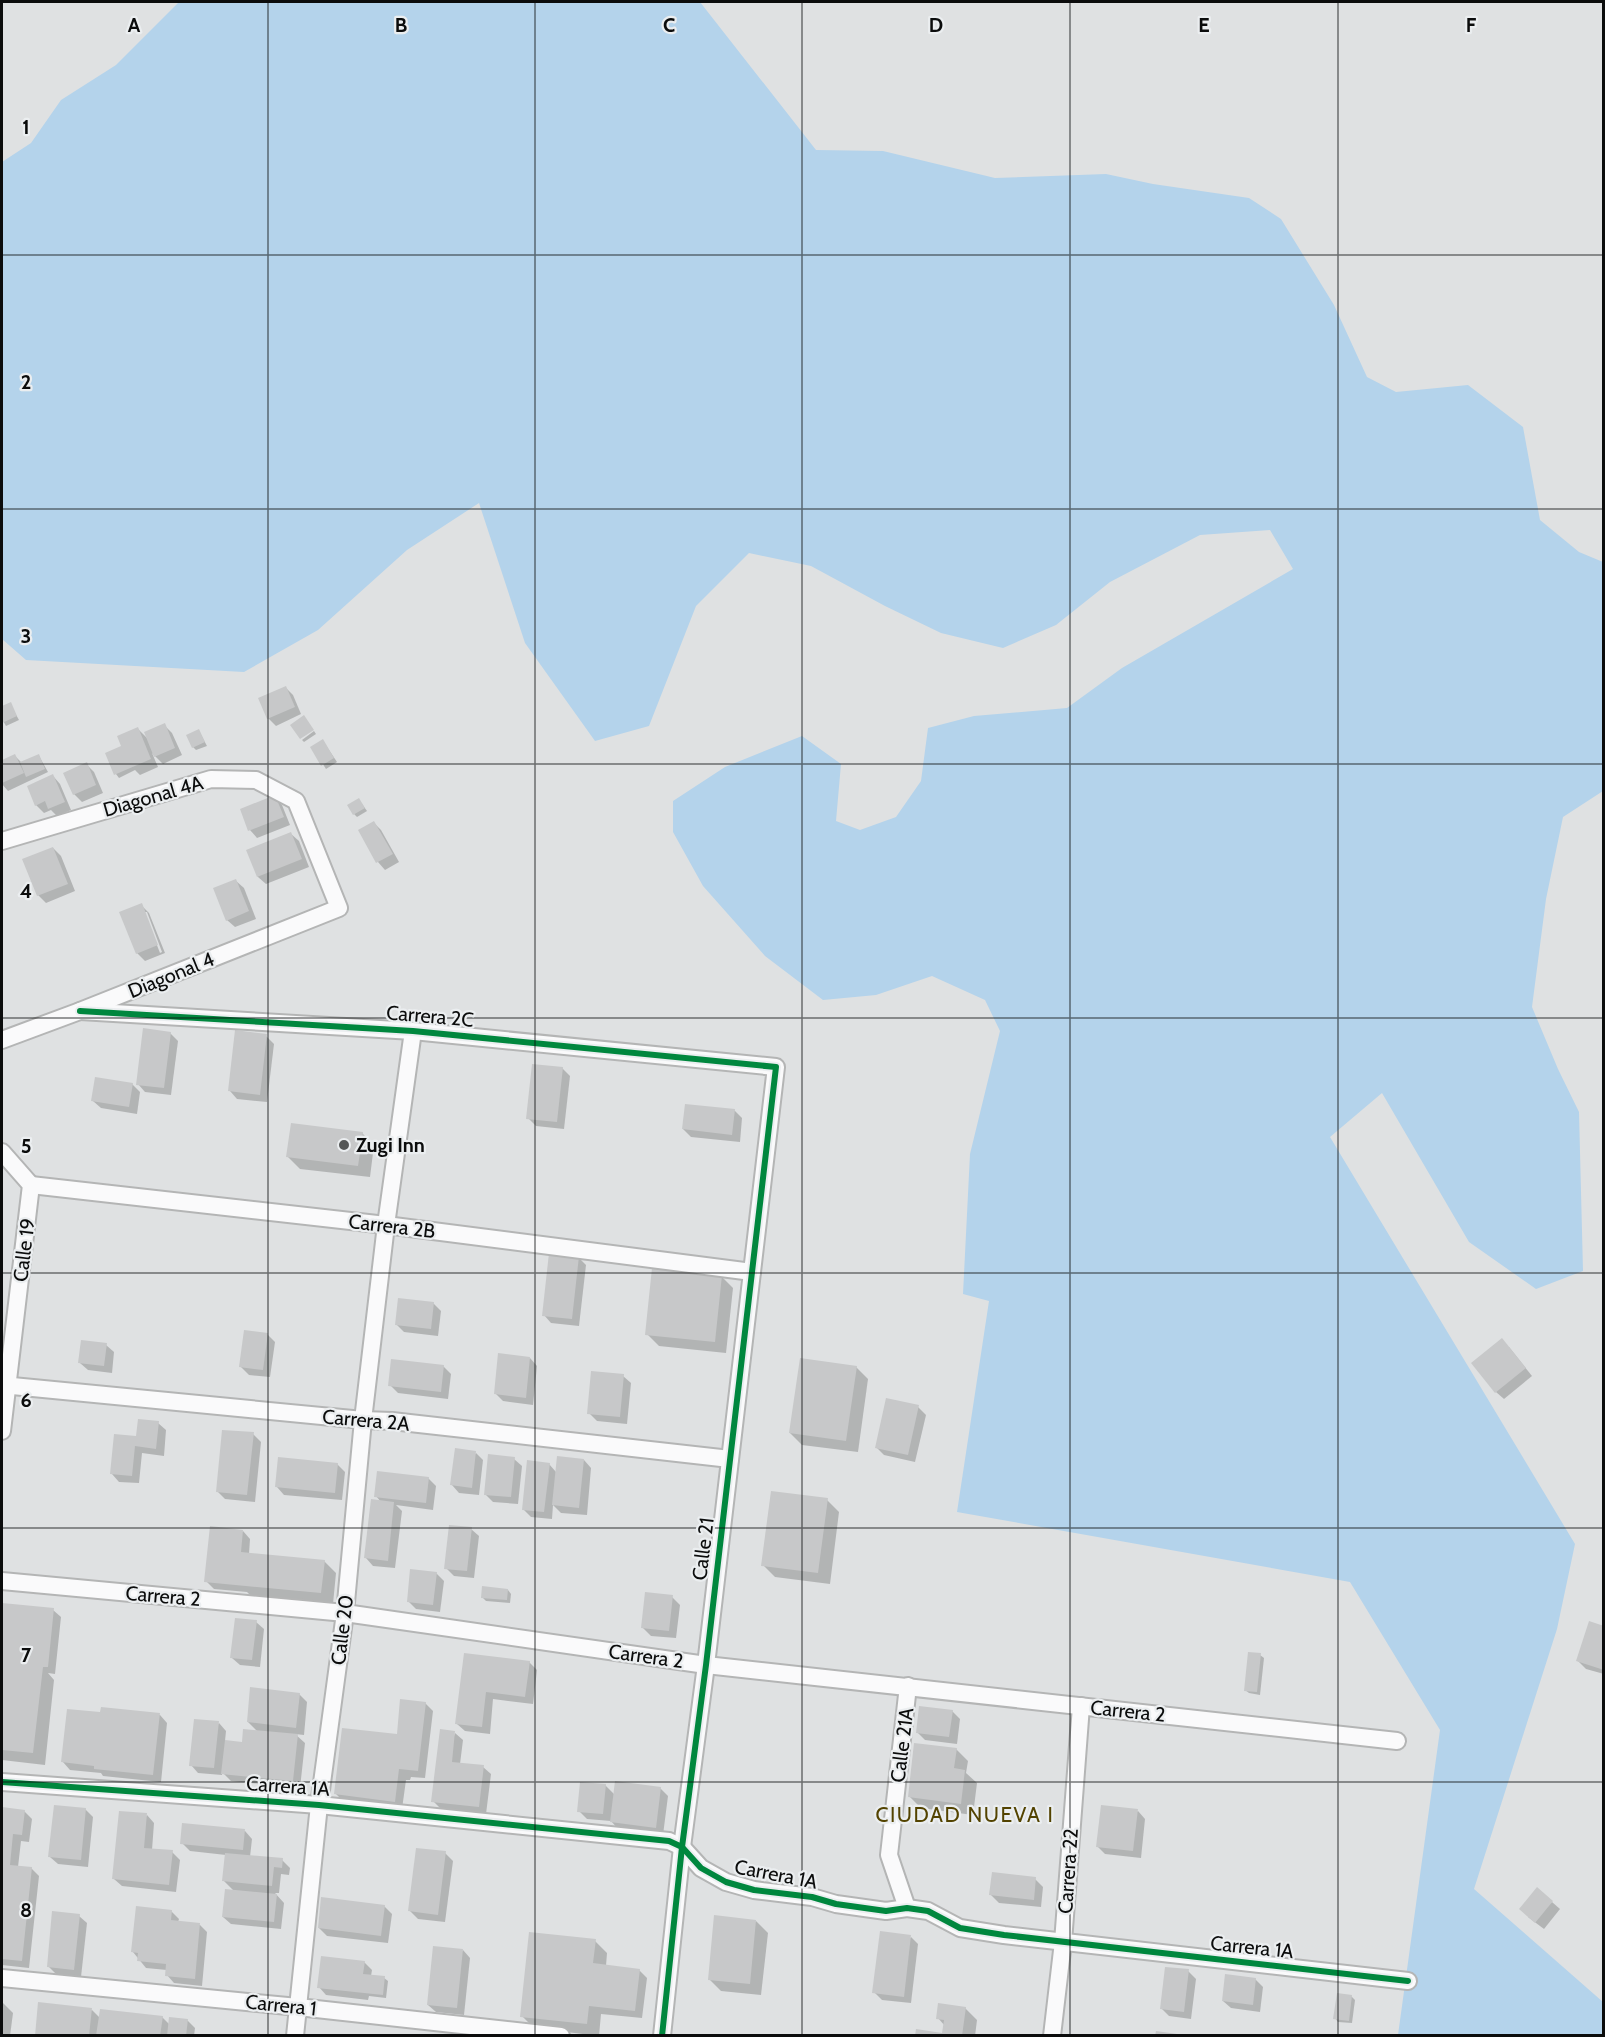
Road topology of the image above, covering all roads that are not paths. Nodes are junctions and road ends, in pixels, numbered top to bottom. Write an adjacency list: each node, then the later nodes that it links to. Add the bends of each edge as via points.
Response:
1 (2, 841): 2 (street, Diagonal 4A, via 211,779 256,780 296,801)
2 (339, 908): 3 (street, Diagonal 4)
3 (80, 1011): 4 (street, Carrera 2C); 5 (street, Diagonal 4)
4 (413, 1030): 6 (street, Carrera 2C); 9 (street, Calle 20)
5 (2, 1040)
6 (776, 1066): 10 (street, Calle 21)
7 (2, 1152): 8 (street)
8 (31, 1185): 9 (street, Carrera 2B); 11 (street, Calle 19)
9 (386, 1225): 10 (street, Carrera 2B); 12 (street, Calle 20)
10 (752, 1272): 14 (street, Calle 21)
11 (5, 1386): 12 (street, Carrera 2A); 13 (street, Calle 19)
12 (363, 1420): 14 (street, Carrera 2A); 16 (street, Calle 20)
13 (2, 1431)
14 (730, 1459): 17 (street, Calle 21)
15 (2, 1581): 16 (street, Carrera 2)
16 (345, 1613): 17 (street, Carrera 2); 22 (street, Calle 20)
17 (706, 1665): 18 (street, Carrera 2); 23 (street, Calle 21)
18 (908, 1686): 19 (street, Carrera 2); 24 (street, Calle 21A, via 889,1855)
19 (1081, 1706): 20 (street, Carrera 2); 25 (street, Carrera 22)
20 (1397, 1741)
21 (2, 1782): 22 (street, Carrera 1A)
22 (319, 1805): 23 (street, Carrera 1A, via 669,1841); 28 (street, Calle 20)
23 (682, 1847): 24 (street, Carrera 1A, via 700,1868 726,1882 754,1890 885,1911); 31 (street, Calle 21)
24 (908, 1908): 25 (street, Carrera 1A, via 928,1911 960,1928)
25 (1063, 1942): 27 (street, Carrera 1A); 32 (street, Carrera 22)
26 (2, 1978): 28 (street, Carrera 1)
27 (1408, 1981)
28 (298, 2007): 29 (street, Calle 20); 30 (street, Carrera 1)
29 (295, 2036)
30 (561, 2036)
31 (662, 2036)
32 (1052, 2036)

